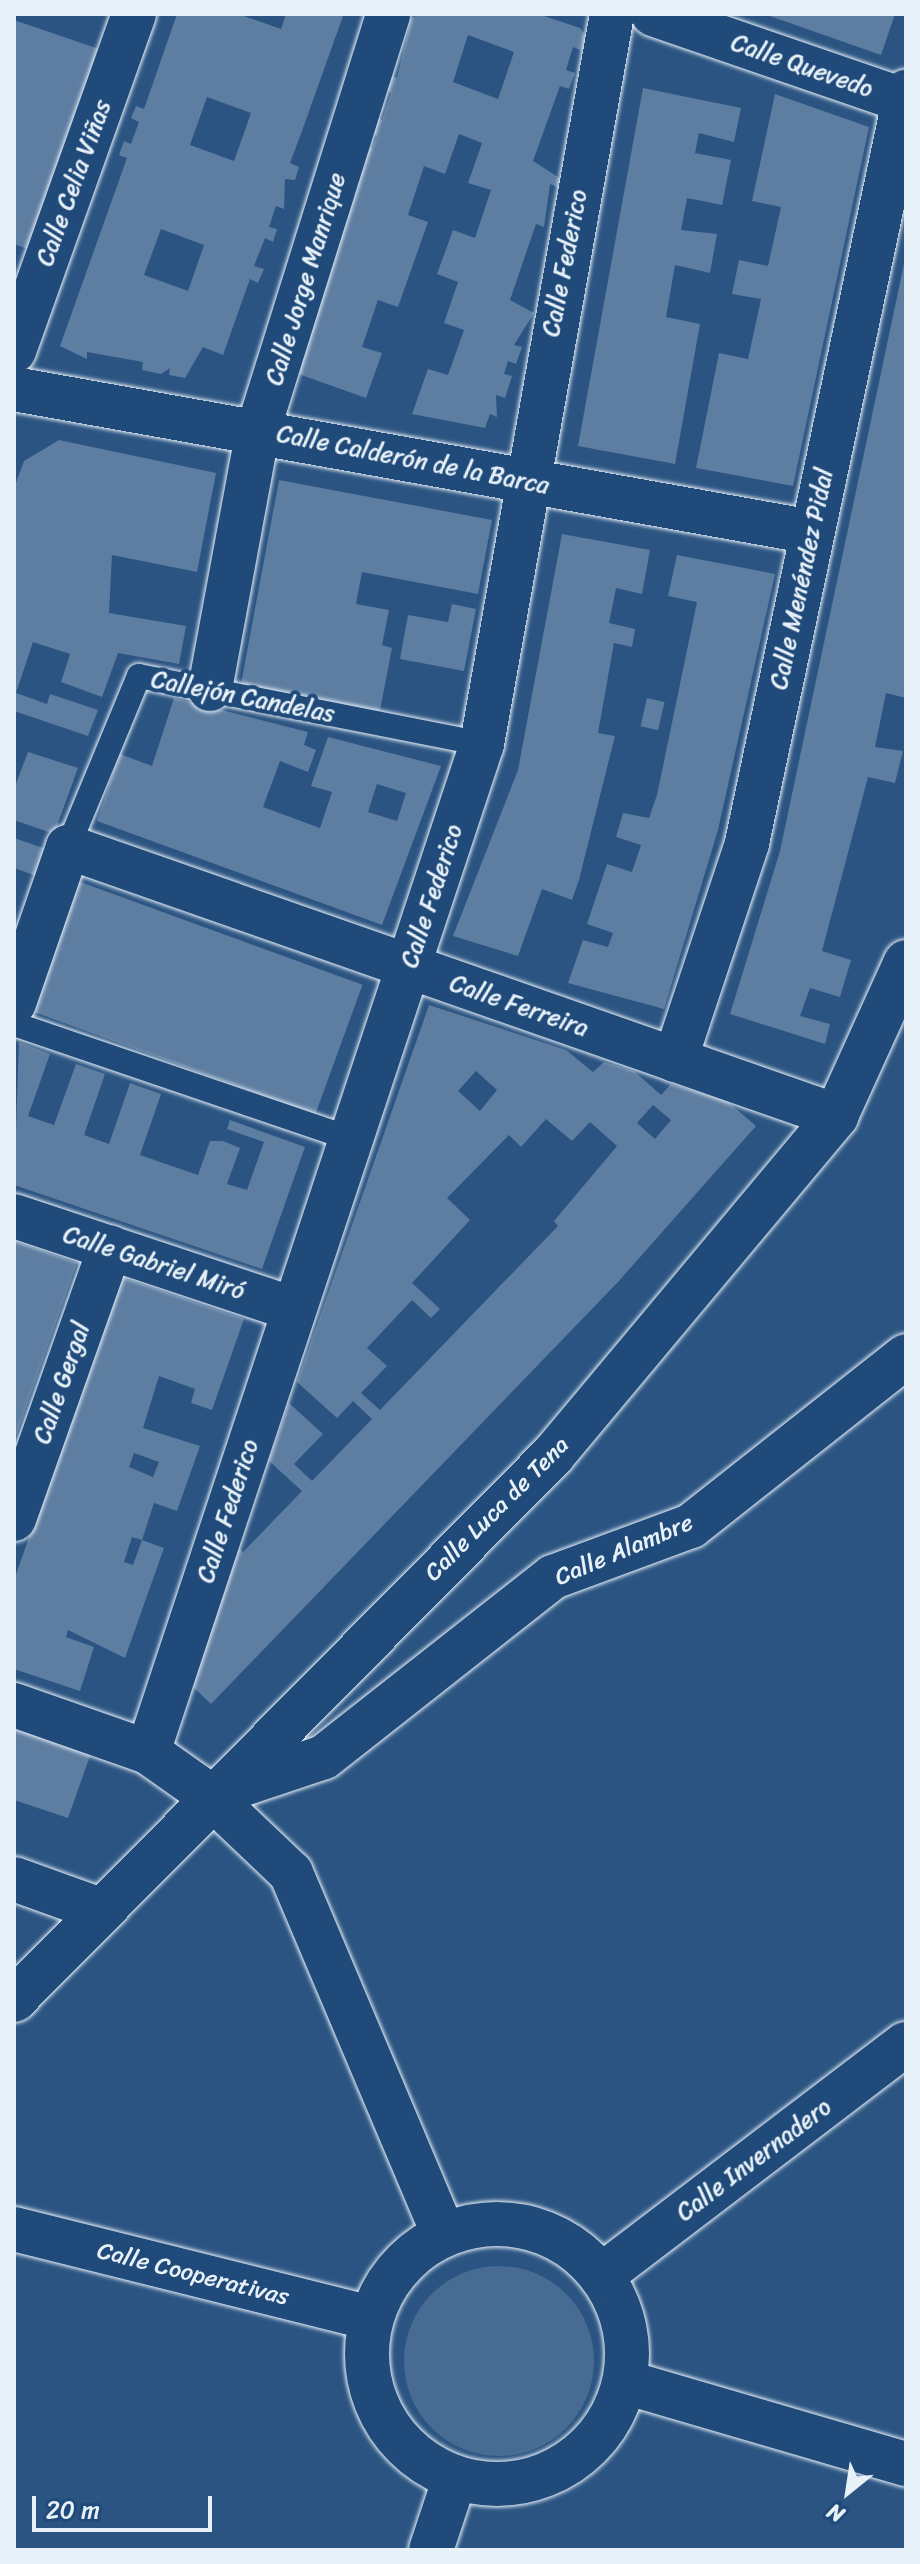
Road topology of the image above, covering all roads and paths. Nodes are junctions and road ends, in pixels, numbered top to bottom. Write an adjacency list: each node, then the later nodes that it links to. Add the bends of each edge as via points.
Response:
1 (388, 14): 8 (street, Calle Jorge Manrique)
2 (612, 14): 9 (street, Calle Federico)
3 (653, 14): 5 (street, Calle Quevedo)
4 (122, 18): 6 (street, Calle Celia Viñas)
5 (905, 98): 10 (street, Calle Menéndez Pidal)
6 (14, 351)
7 (14, 389): 8 (street, Calle Calderón de la Barca)
8 (258, 430): 9 (street, Calle Calderón de la Barca); 11 (street, Calle Jorge Manrique)
9 (523, 483): 10 (street, Calle Calderón de la Barca); 12 (street, Calle Federico)
10 (812, 532): 18 (street, Calle Menéndez Pidal, via 747,843)
11 (210, 689): 12 (lane, Callejón Candelas); 13 (lane, Callejón Candelas, via 139,676)
12 (482, 744): 15 (street, Calle Federico)
13 (68, 847): 15 (street, Calle Ferreira); 16 (street)
14 (906, 962): 19 (street, Calle Luca de Tena)
15 (408, 968): 18 (street, Calle Ferreira); 20 (street, Calle Federico)
16 (14, 1003)
17 (14, 1024): 20 (lane)
18 (675, 1060): 19 (street, Calle Ferreira)
19 (836, 1116): 28 (street, Calle Luca de Tena, via 553,1455)
20 (351, 1139): 23 (street, Calle Federico)
21 (14, 1216): 22 (street, Calle Gabriel Miró)
22 (110, 1248): 23 (street, Calle Gabriel Miró); 25 (street, Calle Gergal)
23 (294, 1309): 27 (street, Calle Federico)
24 (906, 1356): 28 (street, Calle Alambre, via 691,1526 553,1577 324,1757)
25 (14, 1519)
26 (14, 1705): 27 (street)
27 (148, 1752): 28 (street)
28 (209, 1795): 30 (street, Calle Luca de Tena); 34 (street, via 291,1873)
29 (14, 1879): 30 (street)
30 (100, 1910): 31 (street, Calle Luca de Tena)
31 (14, 2000)
32 (906, 2044): 35 (street, Calle Invernadero)
33 (14, 2229): 36 (street, Calle Cooperativas)
34 (444, 2235): 35 (street, via 486,2225 530,2228 569,2246); 36 (street, via 387,2283)
35 (601, 2276): 37 (street, via 622,2321)
36 (371, 2318): 39 (street, via 366,2358 373,2396 392,2431 420,2460)
37 (625, 2382): 38 (street); 39 (street, via 609,2423 580,2456 542,2477 513,2482)
38 (906, 2464)
39 (455, 2478): 40 (street)
40 (431, 2550)

